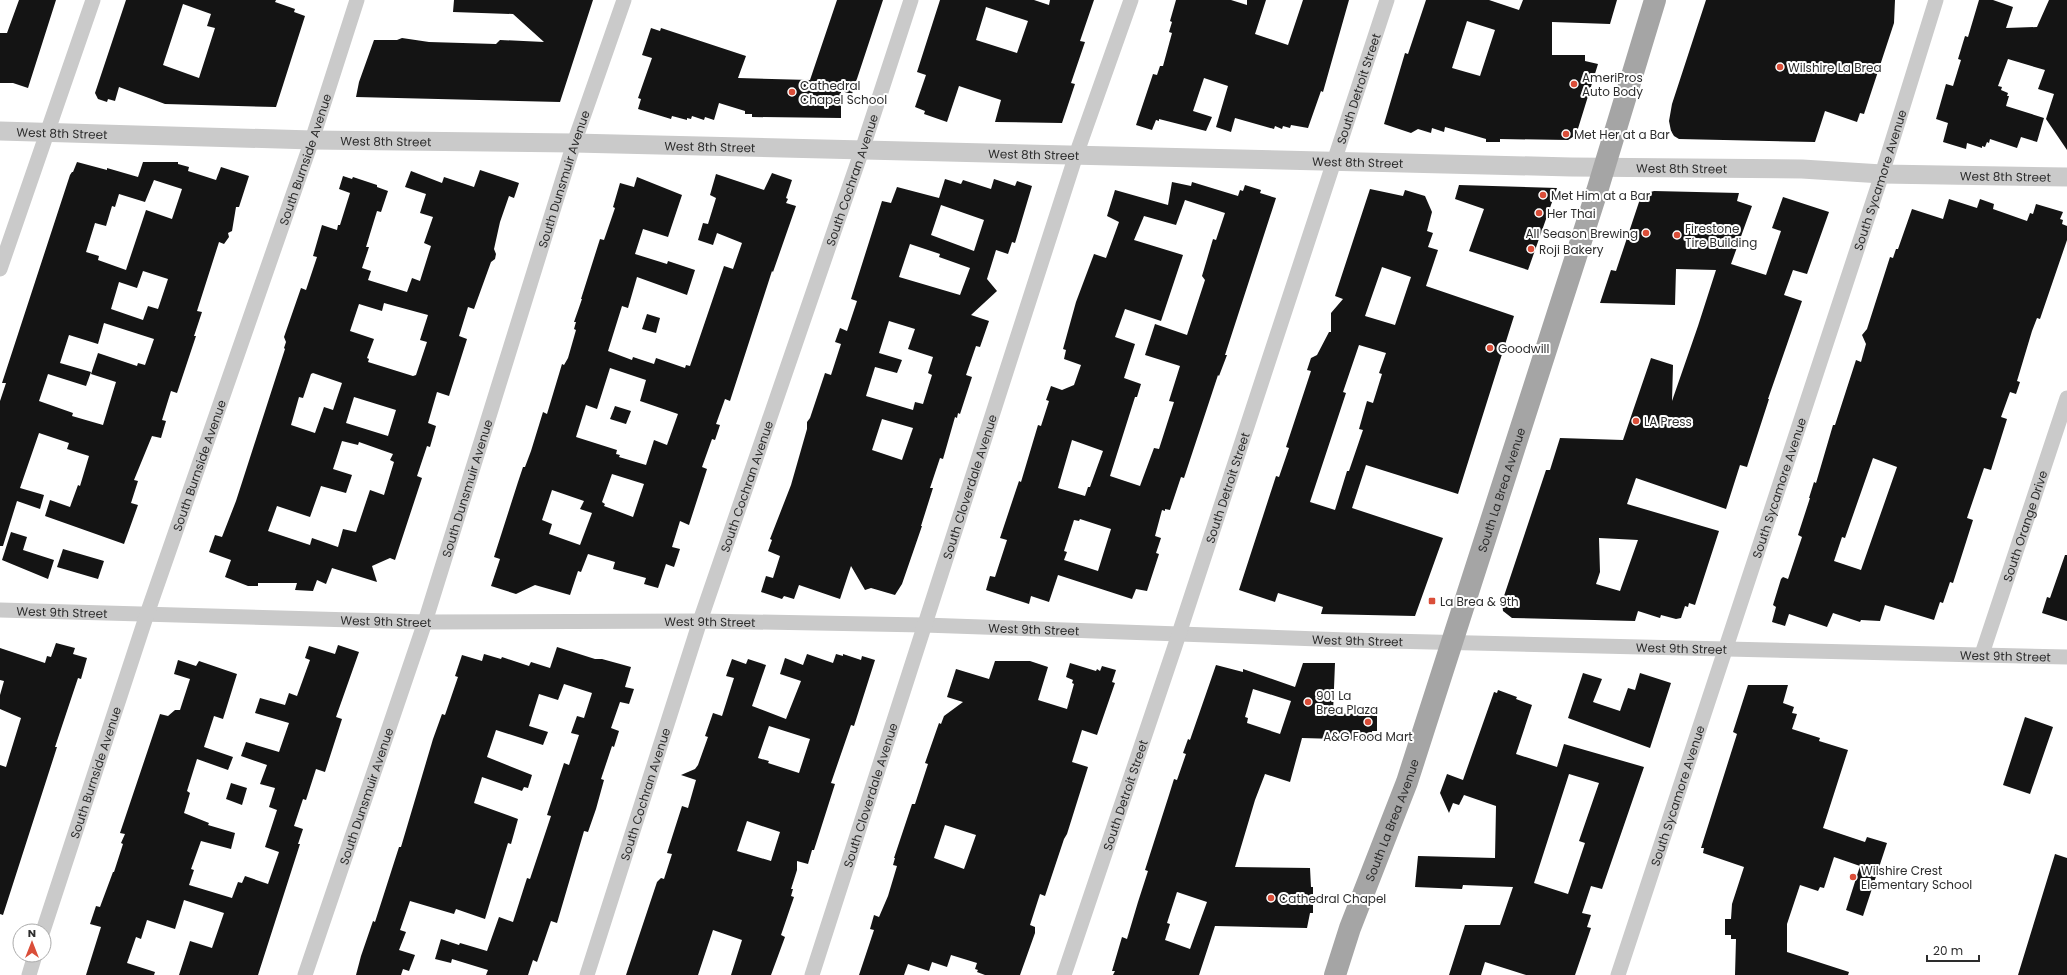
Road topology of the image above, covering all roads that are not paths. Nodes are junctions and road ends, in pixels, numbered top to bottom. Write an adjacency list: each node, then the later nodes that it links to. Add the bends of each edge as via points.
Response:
1 (93, 0): 10 (street)
2 (357, 0): 11 (street, South Burnside Avenue)
3 (624, 0): 12 (street, South Dunsmuir Avenue)
4 (911, 0): 13 (street, South Cochran Avenue)
5 (1130, 0): 14 (street, South Cloverdale Avenue)
6 (1387, 0): 15 (street, South Detroit Street)
7 (1655, 0): 16 (main road, South La Brea Avenue)
8 (1936, 0): 17 (street, South Sycamore Avenue)
9 (0, 131): 10 (street, West 8th Street)
10 (48, 133): 11 (street, West 8th Street); 19 (street)
11 (312, 140): 12 (street, West 8th Street); 22 (street, South Burnside Avenue)
12 (574, 143): 13 (street, West 8th Street); 23 (street, South Dunsmuir Avenue)
13 (862, 150): 14 (street, West 8th Street); 24 (street, South Cochran Avenue)
14 (1076, 156): 15 (street, West 8th Street); 25 (street, South Cloverdale Avenue)
15 (1333, 161): 16 (street, West 8th Street); 26 (street, South Detroit Street)
16 (1604, 168): 17 (street, West 8th Street, via 1802,169); 27 (main road, South La Brea Avenue)
17 (1882, 174): 18 (street, West 8th Street); 28 (street, South Sycamore Avenue)
18 (2067, 177)
19 (0, 269)
20 (2067, 398): 29 (street, South Orange Drive)
21 (0, 610): 22 (street, West 9th Street)
22 (147, 614): 23 (street, West 9th Street); 31 (street, South Burnside Avenue)
23 (425, 622): 24 (street, West 9th Street); 34 (street, South Dunsmuir Avenue)
24 (700, 622): 25 (street, West 9th Street); 35 (street, South Cochran Avenue)
25 (924, 625): 26 (street, West 9th Street); 36 (street, South Cloverdale Avenue)
26 (1179, 635): 27 (street, West 9th Street); 37 (street, South Detroit Street)
27 (1452, 643): 28 (street, West 9th Street); 38 (main road, South La Brea Avenue, via 1407,782 1350,928)
28 (1725, 648): 29 (street, West 9th Street); 39 (street, South Sycamore Avenue)
29 (1982, 654): 30 (street, West 9th Street)
30 (2067, 657)
31 (46, 923)
32 (33, 963): 33 (street)
33 (29, 975)
34 (305, 975)
35 (587, 975)
36 (812, 975)
37 (1064, 975)
38 (1335, 975)
39 (1618, 975)

